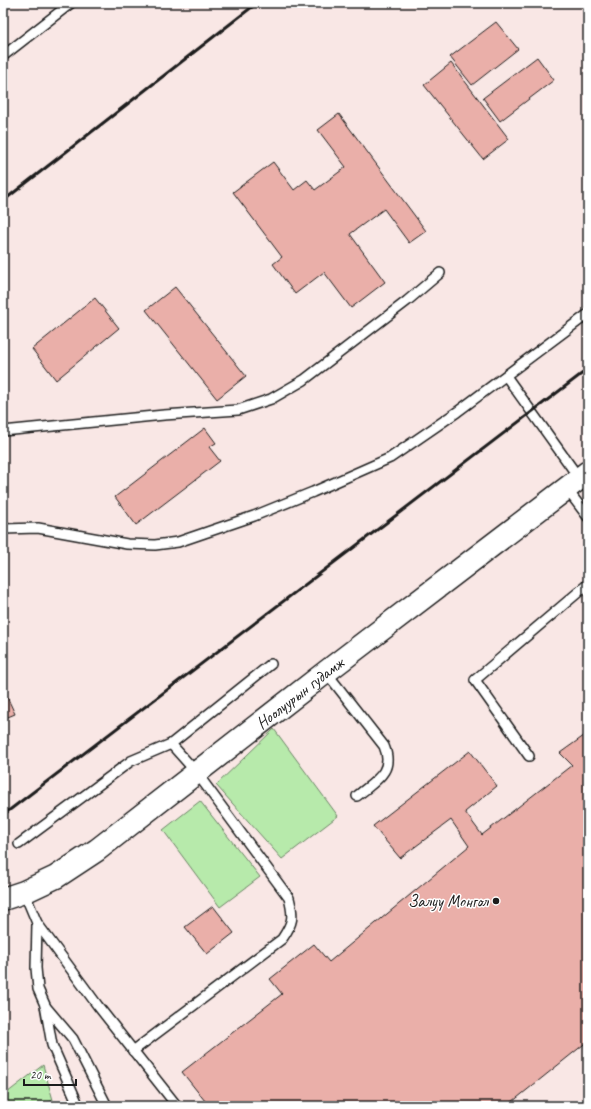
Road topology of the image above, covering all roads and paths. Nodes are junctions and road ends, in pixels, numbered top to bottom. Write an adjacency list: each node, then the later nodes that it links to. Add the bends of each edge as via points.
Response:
1 (71, 3): 2 (lane)
2 (3, 56)
3 (440, 273): 6 (lane, via 304,380 271,399 238,410)
4 (588, 314): 5 (lane)
5 (506, 376): 7 (lane); 9 (lane, via 390,458 254,516 178,542 155,545 127,544 38,528)
6 (3, 431)
7 (578, 480): 8 (lane); 12 (street, Ноолуурын гудамж)
8 (588, 517)
9 (3, 529)
10 (588, 584): 14 (lane, via 475,680)
11 (271, 664): 13 (lane)
12 (326, 672): 15 (street, Ноолуурын гудамж); 16 (lane, via 384,746 388,755 383,773)
13 (171, 744): 15 (lane); 17 (lane, via 131,761)
14 (529, 756)
15 (196, 772): 18 (street, Ноолуурын гудамж, via 97,850 56,877); 22 (lane, via 289,898 293,912 290,928 282,939)
16 (357, 796)
17 (19, 844)
18 (24, 892): 19 (street, Ноолуурын гудамж); 20 (lane)
19 (3, 899)
20 (37, 922): 21 (lane, via 36,968 38,988); 22 (lane)
21 (45, 1005): 23 (lane, via 52,1045); 24 (lane, via 73,1039)
22 (133, 1051): 25 (lane)
23 (75, 1105)
24 (107, 1106)
25 (177, 1106)

